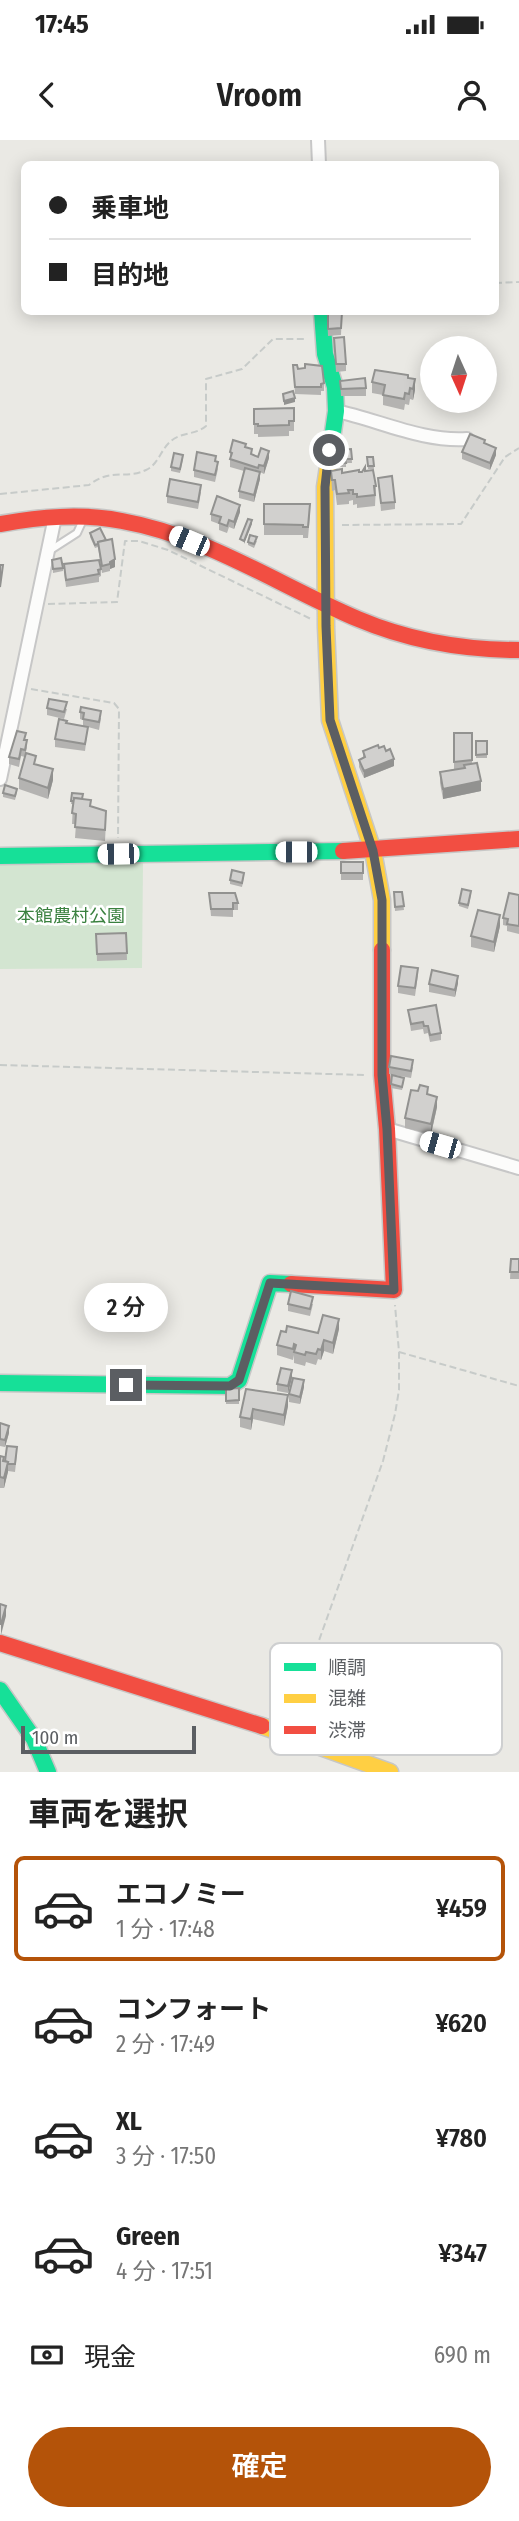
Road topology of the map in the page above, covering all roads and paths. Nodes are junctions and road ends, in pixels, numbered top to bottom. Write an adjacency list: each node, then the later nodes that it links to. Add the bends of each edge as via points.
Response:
1 (318, 140): 2 (street)
2 (318, 161)
3 (519, 282): 4 (path)
4 (499, 283)
5 (322, 315): 6 (street)
6 (323, 339): 7 (street); 10 (path, via 273,340 242,369 206,379 206,426 170,441 147,470 111,473 89,485)
7 (336, 411): 8 (street, via 424,436); 14 (street, via 326,470)
8 (467, 439)
9 (519, 448): 14 (path, via 505,457 461,524)
10 (0, 494)
11 (54, 517): 12 (street); 13 (street); 15 (street)
12 (84, 517): 15 (lane, via 78,533); 17 (street, via 136,523 170,533)
13 (0, 524)
14 (325, 525): 17 (street)
15 (47, 552): 16 (street)
16 (36, 604): 18 (path, via 117,602 125,541 139,541 168,550); 20 (street)
17 (327, 605): 18 (street); 19 (street, via 408,636 467,649)
18 (326, 626): 23 (street, via 330,720)
19 (519, 650)
20 (19, 687): 21 (street); 24 (path, via 114,703 119,709)
21 (0, 779)
22 (519, 839): 23 (street)
23 (373, 851): 24 (street); 27 (street, via 382,900)
24 (118, 854): 25 (street)
25 (0, 856)
26 (0, 1065): 27 (path)
27 (382, 1075): 28 (street)
28 (387, 1129): 29 (street); 30 (street)
29 (519, 1168)
30 (394, 1290): 31 (path); 32 (street, via 270,1283 239,1380 230,1386)
31 (398, 1352): 33 (path); 35 (path, via 399,1391 383,1461)
32 (0, 1383)
33 (519, 1386)
34 (0, 1643): 37 (street)
35 (318, 1643)
36 (0, 1690): 39 (street, via 34,1739)
37 (270, 1729)
38 (343, 1755): 40 (street)
39 (48, 1772)
40 (390, 1772)

